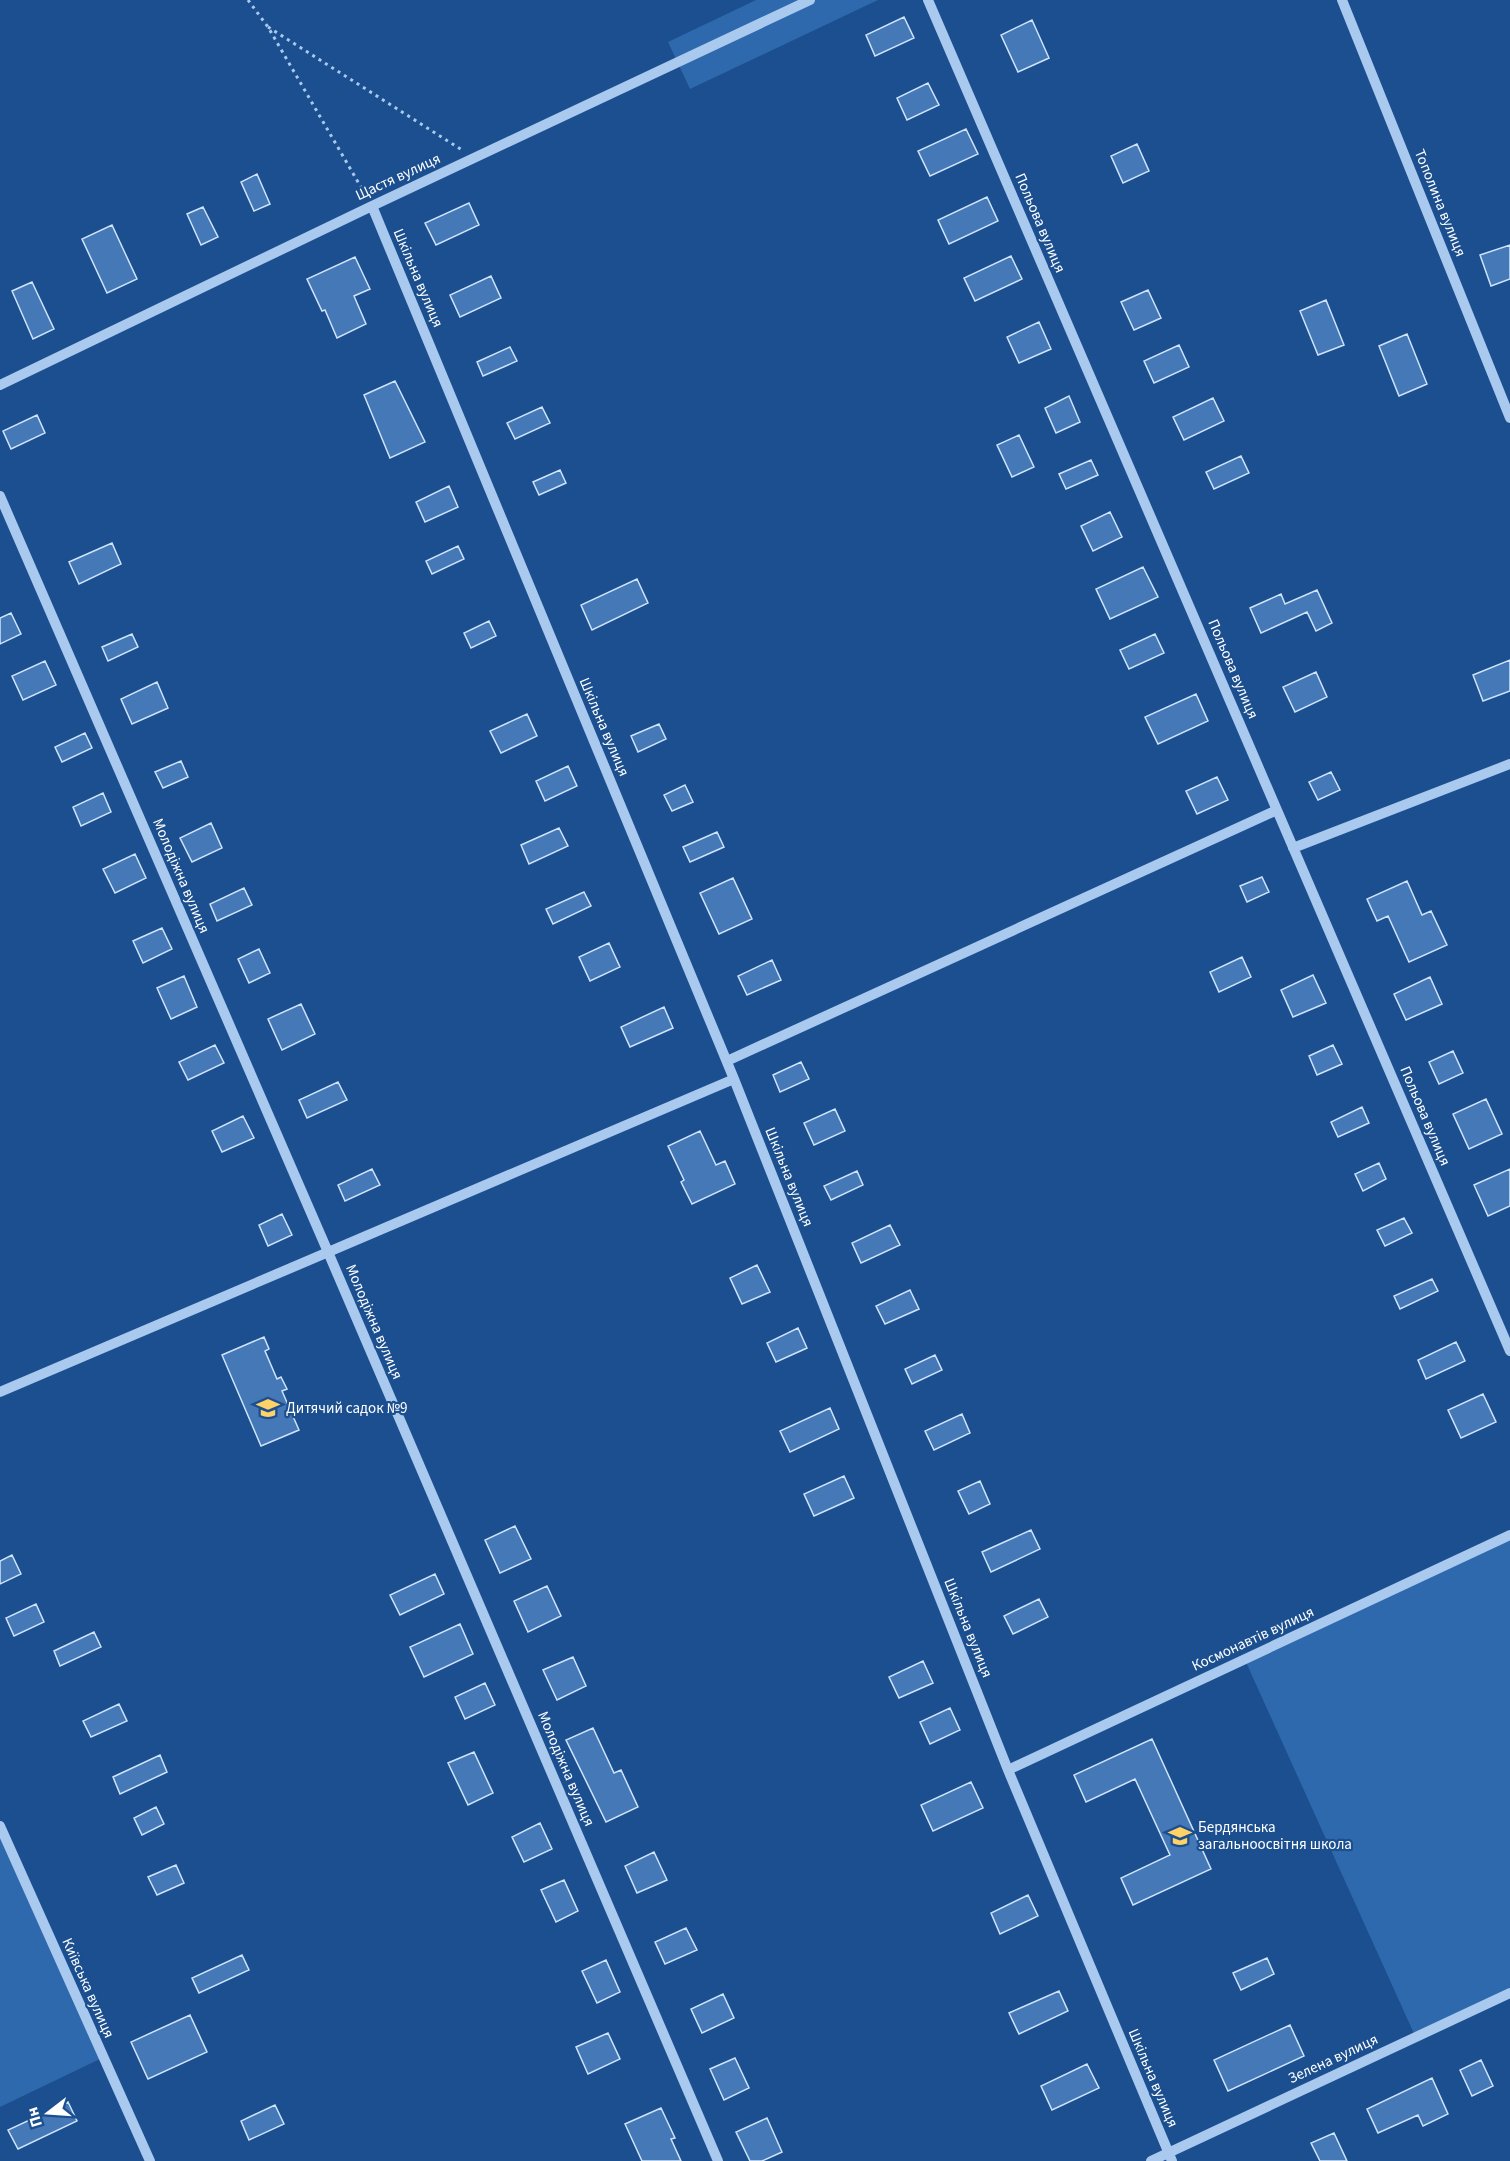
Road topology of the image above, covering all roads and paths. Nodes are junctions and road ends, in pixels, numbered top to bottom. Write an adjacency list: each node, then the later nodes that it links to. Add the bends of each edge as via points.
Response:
1 (248, 0): 5 (path)
2 (810, 0): 6 (street, Щастя вулиця)
3 (928, 0): 12 (street, Польова вулиця)
4 (1342, 0): 9 (street, Тополина вулиця)
5 (268, 27): 6 (path); 7 (path)
6 (474, 158): 7 (street, Щастя вулиця)
7 (372, 206): 8 (street, Щастя вулиця); 14 (street, Шкільна вулиця)
8 (0, 385)
9 (1510, 418)
10 (0, 496): 16 (street, Молодіжна вулиця)
11 (1510, 764): 13 (street)
12 (1277, 810): 13 (street, Польова вулиця); 14 (street)
13 (1293, 848): 17 (street, Польова вулиця)
14 (727, 1061): 15 (street, Шкільна вулиця)
15 (734, 1079): 16 (street); 20 (street, Шкільна вулиця)
16 (328, 1252): 18 (street); 25 (street, Молодіжна вулиця)
17 (1510, 1351)
18 (0, 1392)
19 (1510, 1535): 20 (street, Космонавтів вулиця)
20 (1008, 1770): 23 (street, Шкільна вулиця)
21 (0, 1826): 24 (street, Київська вулиця)
22 (1510, 1993): 23 (street, Зелена вулиця)
23 (1170, 2157): 26 (street, Зелена вулиця)
24 (150, 2161)
25 (718, 2161)
26 (1151, 2161)

